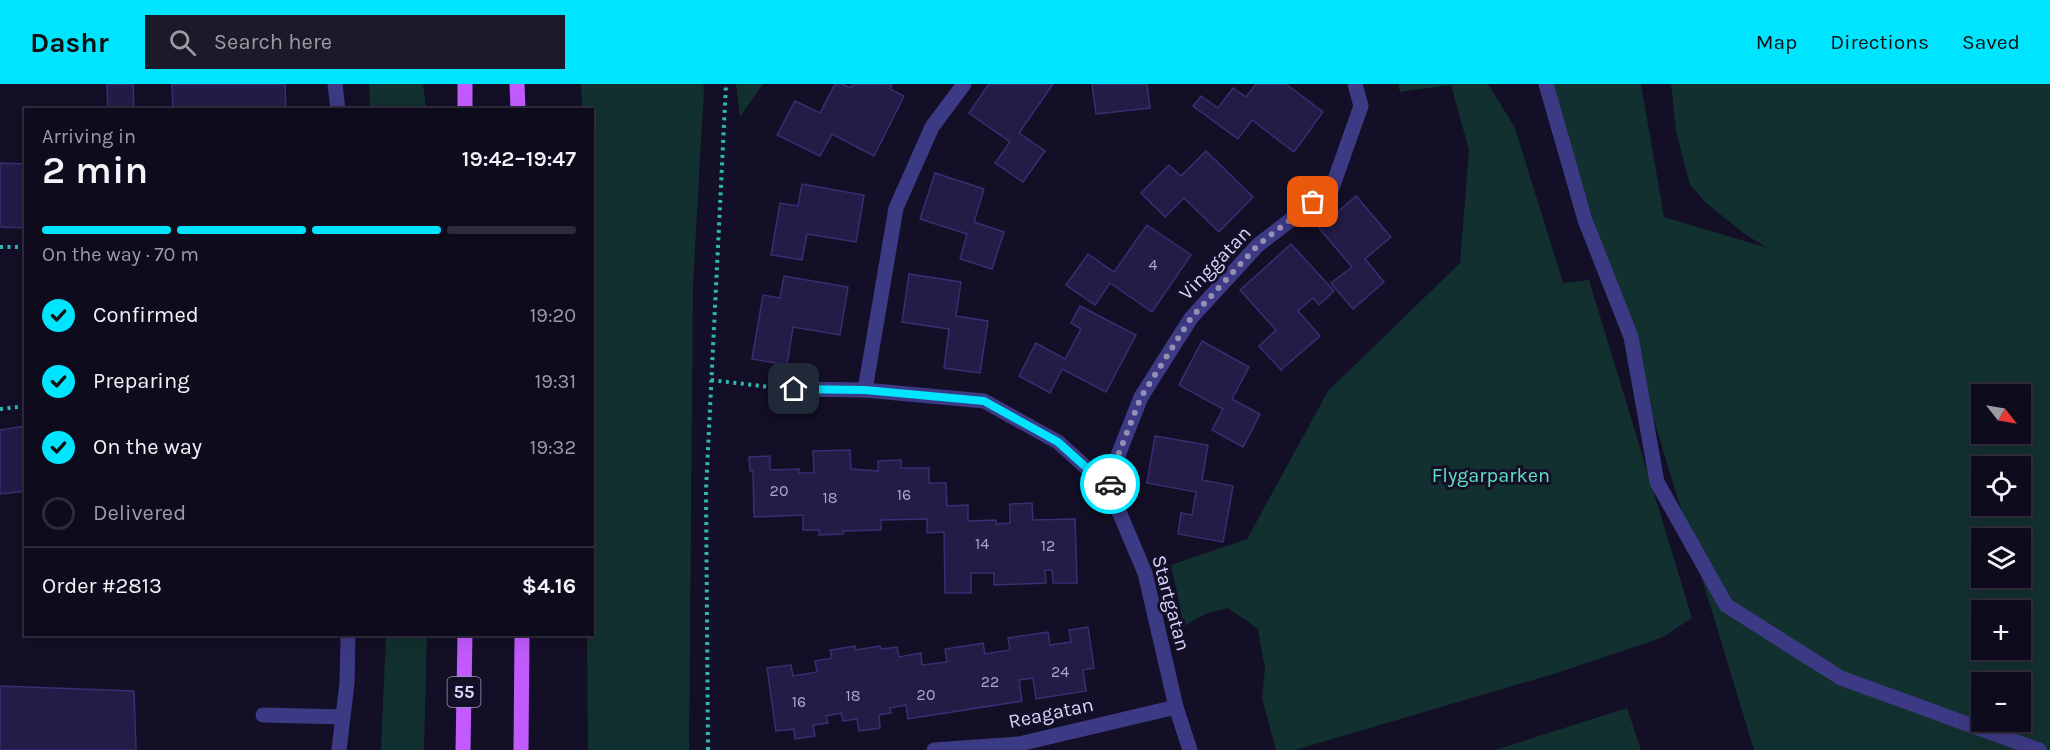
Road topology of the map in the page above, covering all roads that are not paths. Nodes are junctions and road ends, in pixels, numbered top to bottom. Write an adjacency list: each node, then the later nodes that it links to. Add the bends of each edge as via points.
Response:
1 (335, 84): 7 (street)
2 (465, 84): 8 (main road)
3 (517, 84): 9 (main road)
4 (964, 84): 11 (street, via 932,127 896,208)
5 (1355, 84): 12 (street, Vinggatan, via 1361,106 1332,188 1258,245 1191,318 1141,397)
6 (1546, 84): 24 (street, via 1585,220 1631,337 1657,482 1726,605 1841,678)
7 (338, 108)
8 (465, 108)
9 (518, 108)
10 (794, 389): 11 (street, Startgatan)
11 (865, 390): 12 (street, Startgatan, via 984,401 1058,442)
12 (1109, 488): 16 (street, Startgatan, via 1145,573)
13 (348, 636): 18 (street)
14 (465, 636): 20 (main road, 55)
15 (522, 636): 21 (main road)
16 (1176, 708): 22 (street, Reagatan, via 1019,744); 23 (street, Startgatan)
17 (263, 715): 18 (street)
18 (343, 717): 19 (street)
19 (339, 750)
20 (463, 750)
21 (520, 750)
22 (934, 750)
23 (1190, 750)
24 (2039, 750)

